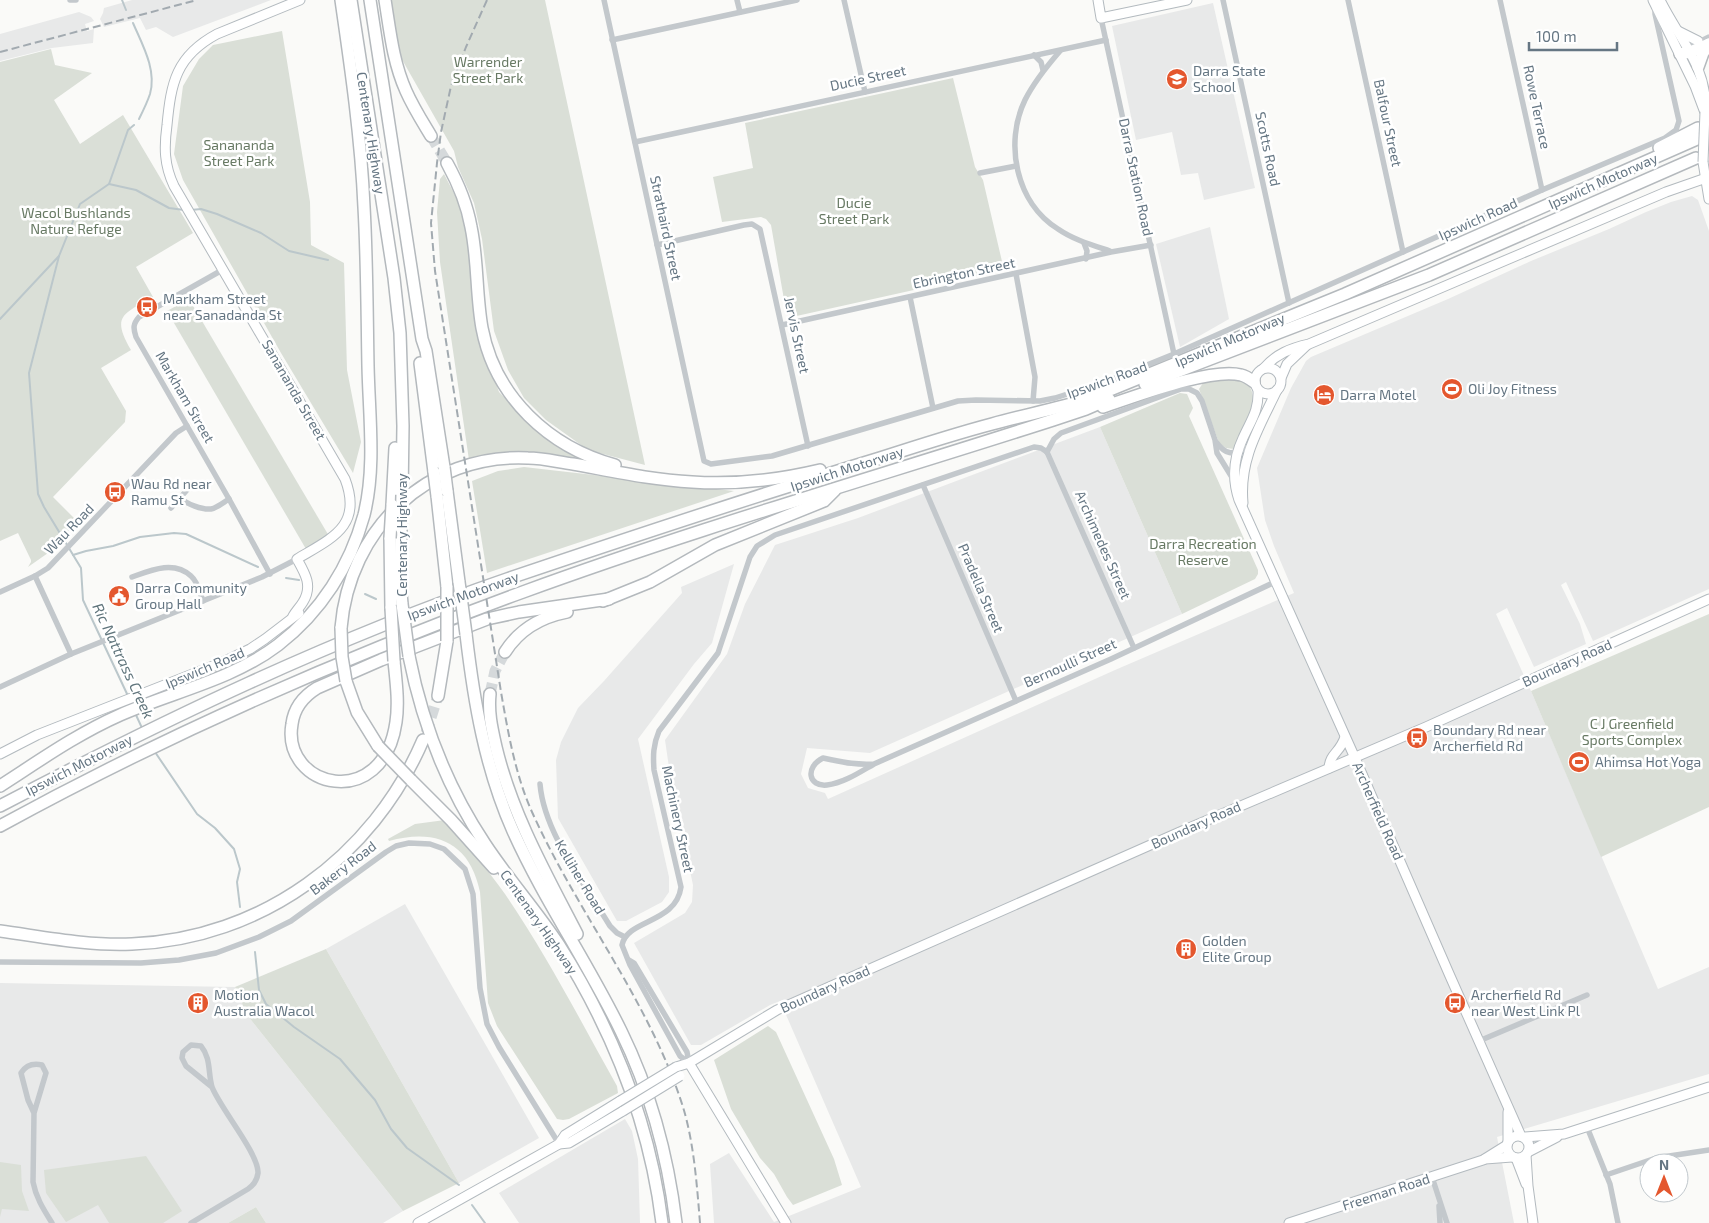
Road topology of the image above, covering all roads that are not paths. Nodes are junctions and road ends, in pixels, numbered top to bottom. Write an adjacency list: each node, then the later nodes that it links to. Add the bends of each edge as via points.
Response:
1 (70, 0): 2 (street)
2 (76, 0)
3 (300, 0): 48 (street, Sanananda Street, via 208,39 184,62 169,98 165,139 168,172)
4 (341, 0): 96 (highway, via 359,136 364,208 370,457 364,512 356,541 341,572 318,606 272,649 242,667)
5 (351, 0): 56 (highway, Centenary Highway, via 394,278)
6 (370, 0): 71 (highway, Centenary Highway, via 426,351)
7 (385, 0): 33 (highway, via 400,76)
8 (604, 0): 22 (street, Strathaird Street)
9 (737, 0): 18 (street)
10 (797, 0): 18 (street)
11 (844, 0): 30 (street)
12 (1098, 0): 19 (street, Darra Station Road)
13 (1187, 0): 19 (street)
14 (1222, 0): 51 (street, Scotts Road)
15 (1348, 0): 46 (street, Balfour Street)
16 (1500, 0): 40 (street, Rowe Terrace)
17 (1656, 2): 20 (street); 26 (street); 40 (street, Ipswich Road, via 1655,14 1678,127 1665,138)
18 (740, 12): 22 (street)
19 (1101, 18): 23 (street, Darra Station Road)
20 (1677, 30): 24 (street); 26 (street)
21 (1709, 37): 24 (street)
22 (612, 40): 34 (street, Strathaird Street)
23 (1106, 40): 25 (street, Ducie Street); 44 (street, Darra Station Road)
24 (1705, 43): 26 (highway); 28 (highway)
25 (1060, 51): 27 (street, Ducie Street); 29 (street)
26 (1686, 51): 28 (street); 31 (street)
27 (1034, 55): 29 (street); 30 (street, Ducie Street)
28 (1698, 66): 31 (street, via 1706,91)
29 (1043, 70): 37 (street, via 1018,119)
30 (865, 92): 34 (street, Ducie Street)
31 (1705, 112): 35 (street, bridge)
32 (1697, 133): 69 (highway, Ipswich Motorway, via 1637,159 1632,168 1345,294 1096,396)
33 (431, 136)
34 (635, 142): 43 (street, Strathaird Street)
35 (1699, 160): 39 (street); 62 (highway, Ipswich Motorway, via 1428,275)
36 (447, 163): 72 (highway, via 469,217 482,328 502,382 519,406 556,440 581,454)
37 (1016, 166): 38 (street); 42 (street, via 1029,199 1042,216 1056,228)
38 (980, 173)
39 (1707, 178): 41 (street); 53 (street, via 1666,192)
40 (1542, 190): 46 (street, Ipswich Road)
41 (1709, 199)
42 (1084, 243): 45 (street); 47 (street)
43 (657, 245): 52 (street, Jervis Street, via 744,225 752,224 760,229); 70 (street, Strathaird Street)
44 (1151, 245): 45 (street, Ebrington Street); 54 (street, Darra Station Road)
45 (1111, 252): 47 (street, Ebrington Street)
46 (1402, 252): 51 (street, Ipswich Road)
47 (1086, 259): 49 (street, Ebrington Street)
48 (224, 269): 63 (street, Markham Street, via 139,317 133,328); 81 (street, Sanananda Street, via 351,493 351,507 339,532)
49 (1016, 274): 50 (street, Ebrington Street); 60 (street, via 1034,377)
50 (910, 297): 52 (street, Ebrington Street); 61 (street)
51 (1289, 303): 54 (street, Ipswich Road)
52 (782, 325): 65 (street, Jervis Street)
53 (1309, 344): 55 (street, via 1280,354); 57 (street, via 1287,364)
54 (1174, 354): 60 (street, Ipswich Road, via 1105,382 1055,398)
55 (1264, 368): 57 (street, via 1272,368); 58 (street, via 1256,374)
56 (402, 377): 87 (highway, bridge, via 397,389 390,538 391,608 394,661 398,710 390,748 370,773 346,782 329,780 309,770 297,756 290,731 299,704 317,688 381,660 488,619); 109 (highway, Centenary Highway, bridge, via 400,582 409,656 426,722 444,769 472,823)
57 (1281, 378): 59 (street)
58 (1256, 386): 59 (street, via 1265,394); 62 (highway, via 1240,374 1210,376); 68 (street, Archerfield Road, via 1257,411)
59 (1277, 390): 66 (street, Archerfield Road)
60 (1032, 401): 61 (street, Ipswich Road, via 958,401)
61 (934, 408): 65 (street, Ipswich Road)
62 (1086, 409): 75 (highway, Ipswich Motorway)
63 (187, 426): 78 (street, Markham Street); 83 (street, Wau Road, via 60,557)
64 (1215, 440): 67 (street, via 1197,393 1181,389 1062,434 1054,439); 68 (street, via 1228,452); 73 (street, via 1217,453)
65 (808, 446): 70 (street, Ipswich Road, via 752,460 711,464)
66 (1250, 446): 68 (street); 80 (street, Archerfield Road, via 1243,470)
67 (1048, 452): 74 (street, via 1034,447); 90 (street, Archimedes Street)
68 (1237, 453): 73 (street, Archerfield Road)
69 (880, 458): 72 (highway, via 870,455 806,473 748,482 693,482); 107 (highway, Ipswich Motorway, via 430,607 154,727)
70 (704, 461)
71 (439, 469): 95 (highway, bridge, via 437,496 447,587 447,641); 114 (highway, Centenary Highway, bridge, via 447,490 480,732 487,761 523,851)
72 (634, 474): 109 (highway, bridge, via 514,458 464,467 430,482 396,508 368,542 348,589 341,628 342,658 357,712 378,746 494,868)
73 (1234, 481): 80 (street, Archerfield Road)
74 (923, 485): 97 (street, Pradella Street); 111 (street, Machinery Street, via 775,535 757,546 750,557 718,653 654,742 654,770 680,895 669,909)
75 (836, 488): 87 (highway, via 824,501 716,545 650,582); 108 (highway, Ipswich Motorway, via 608,562 438,623 162,743)
76 (187, 490): 77 (street)
77 (180, 498): 78 (street, via 210,509); 79 (street)
78 (229, 499): 82 (street, Markham Street)
79 (171, 508)
80 (1244, 513): 85 (street, Archerfield Road)
81 (299, 558): 82 (street); 96 (street, Ipswich Road, via 310,575 311,591 298,614 250,649)
82 (270, 574): 89 (street)
83 (35, 576): 86 (street, Wau Road); 92 (street)
84 (132, 577): 89 (street, via 153,569 176,568 192,577)
85 (1276, 582): 90 (street, Bernoulli Street); 99 (street, Archerfield Road)
86 (0, 592)
87 (610, 599): 91 (highway, via 544,618 517,637)
88 (1709, 599): 102 (street, Boundary Road)
89 (203, 601): 92 (street)
90 (1134, 648): 97 (street, Bernoulli Street)
91 (505, 652)
92 (71, 654): 93 (street)
93 (0, 687)
94 (490, 694): 114 (highway, via 490,717 496,746 519,818 613,1005)
95 (438, 696)
96 (143, 700): 98 (highway)
97 (1016, 701): 103 (street, Bernoulli Street)
98 (118, 710): 101 (street, via 37,735); 106 (highway)
99 (1345, 737): 102 (street, Archerfield Road); 104 (street, via 1342,746 1330,759)
100 (423, 740): 110 (highway, via 392,799 358,842 324,873 288,898 248,918 188,937 130,944 90,943)
101 (0, 754)
102 (1355, 758): 104 (street, Boundary Road); 115 (street, Archerfield Road)
103 (874, 764): 103 (street, Bernoulli Street, via 824,786 811,777 811,768 823,758 844,764)
104 (1329, 768): 116 (street, Boundary Road, via 777,1010)
105 (540, 784): 111 (street, Kelliher Road, via 540,794 557,840 610,926)
106 (0, 786)
107 (0, 806)
108 (0, 826)
109 (508, 876): 137 (highway, Centenary Highway, via 562,951 605,1028 637,1112)
110 (0, 931)
111 (625, 936): 116 (street, via 622,945 629,960 634,963 686,1050)
112 (0, 962): 125 (street, Bakery Road, via 140,963 216,953 291,921 396,846 430,844 444,849 465,869 473,894 481,994 487,1024)
113 (1587, 995): 115 (street)
114 (614, 1017): 138 (highway, Centenary Highway, via 650,1106 665,1160)
115 (1478, 1042): 119 (street, Archerfield Road)
116 (689, 1063): 125 (street, Boundary Road, bridge, via 676,1067 565,1135); 125 (street, Boundary Road, bridge, via 680,1076 569,1143); 139 (street)
117 (212, 1087): 117 (street, via 186,1066 183,1052 191,1045 205,1050); 135 (street, via 254,1157 258,1173 248,1189)
118 (1709, 1087): 121 (street)
119 (1508, 1109): 123 (street, Archerfield Road); 124 (street, Archerfield Road)
120 (34, 1112): 120 (street, via 21,1073 36,1064 42,1065 46,1073); 134 (street, via 33,1182)
121 (1587, 1127): 122 (street); 130 (street)
122 (1564, 1134): 123 (street); 127 (street)
123 (1523, 1137): 124 (street, via 1514,1136); 127 (street, via 1529,1143)
124 (1508, 1143): 128 (street, via 1508,1152); 129 (street, Freeman Road)
125 (560, 1144): 136 (street, Boundary Road)
126 (1709, 1150): 130 (street, via 1656,1158)
127 (1527, 1154): 128 (street); 132 (street)
128 (1514, 1157): 129 (street, Freeman Road); 132 (street)
129 (1483, 1160): 131 (street, Freeman Road)
130 (1606, 1175): 144 (street)
131 (1432, 1177): 133 (street); 140 (street, Freeman Road)
132 (1528, 1186): 143 (street)
133 (1439, 1199): 141 (street); 142 (street)
134 (52, 1223)
135 (191, 1223)
136 (418, 1223)
137 (662, 1223)
138 (676, 1223)
139 (786, 1223)
140 (1289, 1223)
141 (1440, 1223)
142 (1447, 1223)
143 (1533, 1223)
144 (1618, 1223)

